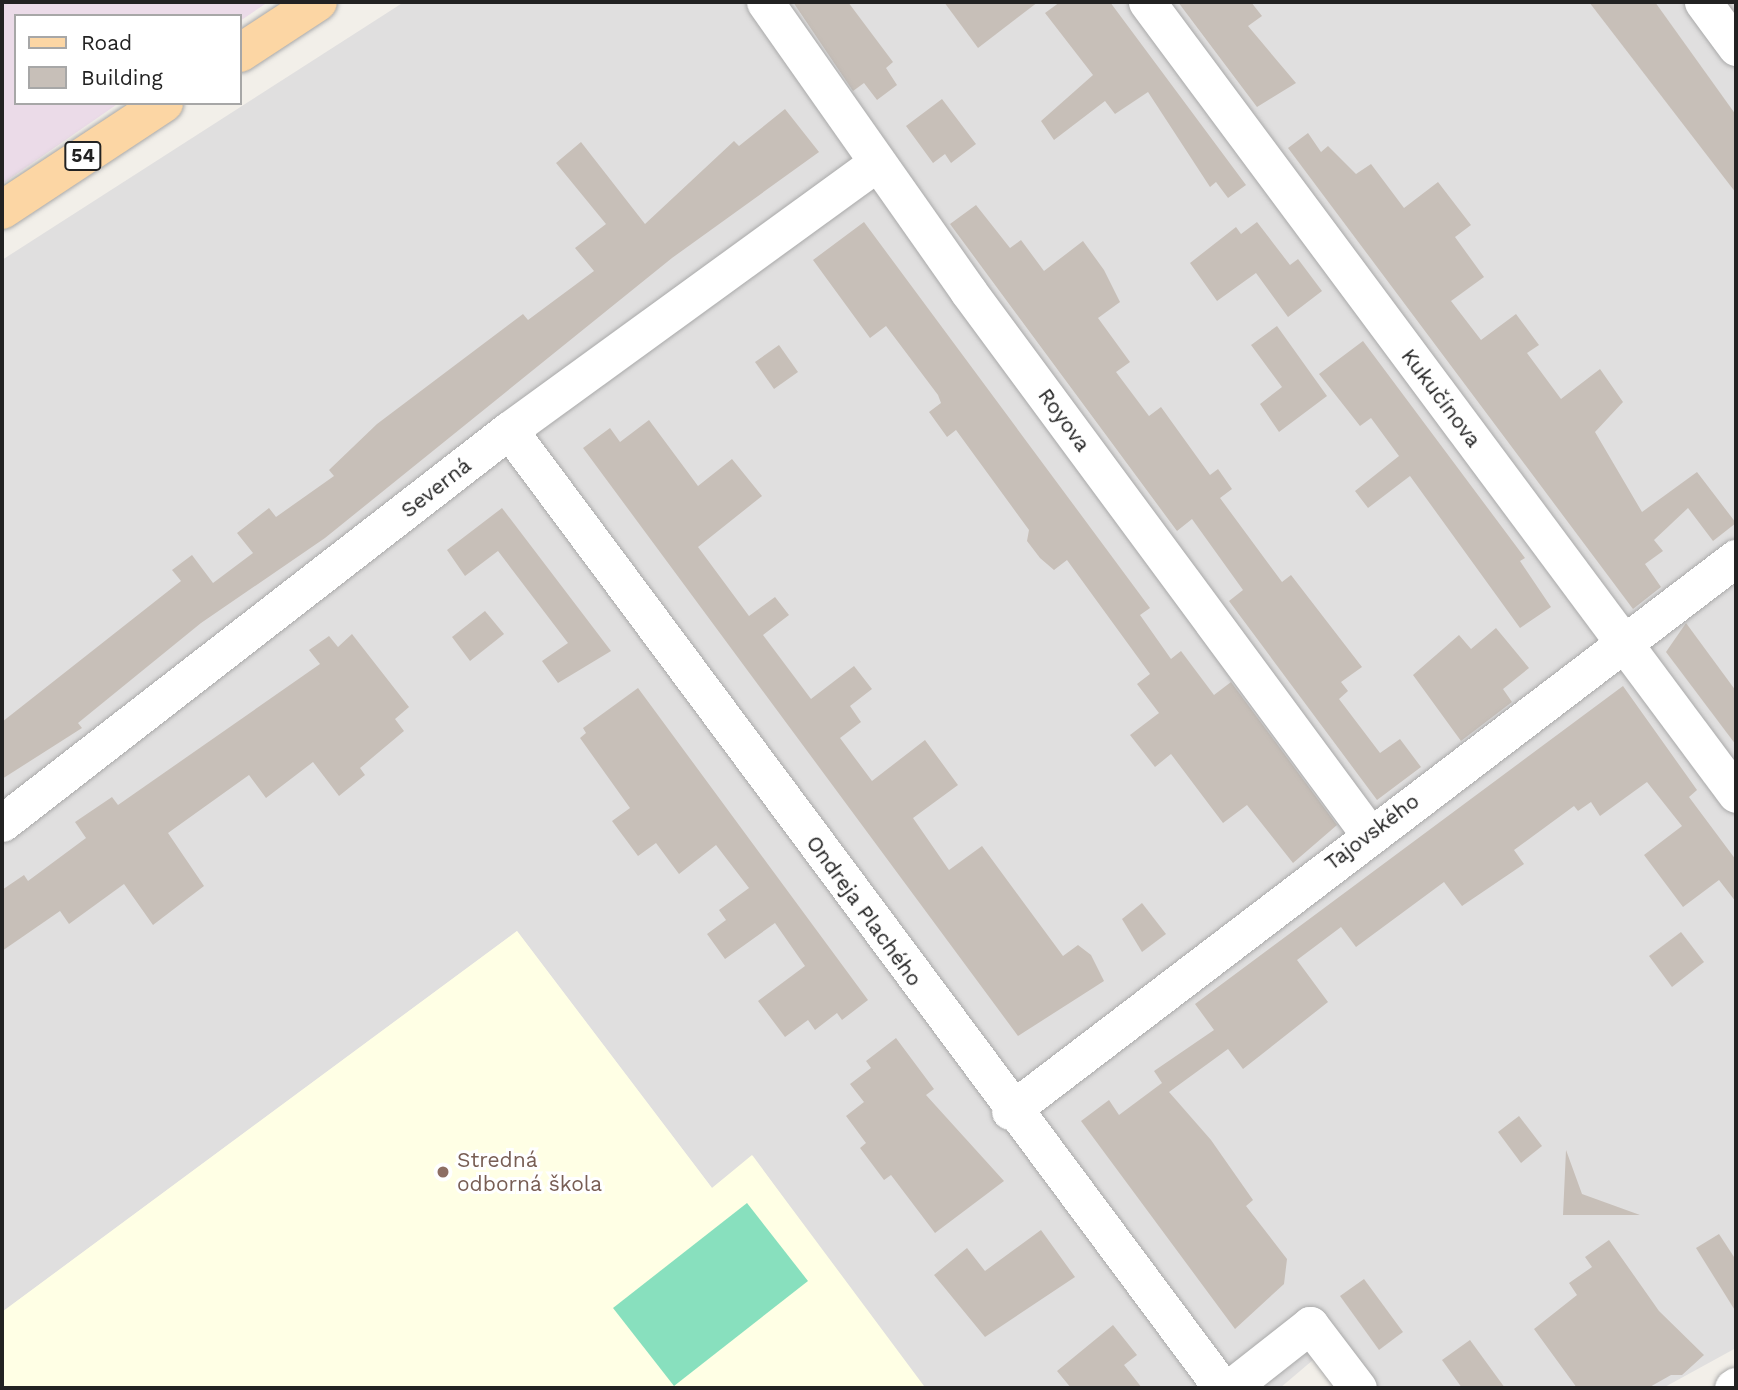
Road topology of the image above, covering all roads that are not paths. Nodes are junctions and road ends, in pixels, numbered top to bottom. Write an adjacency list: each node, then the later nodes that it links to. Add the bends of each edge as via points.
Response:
1 (318, 2): 6 (main road)
2 (765, 2): 8 (street, Royova)
3 (1147, 2): 12 (street, Kukučínova)
4 (1703, 2): 5 (street)
5 (1736, 47)
6 (242, 52)
7 (161, 105): 9 (main road, 54)
8 (877, 163): 10 (street, Severná); 15 (street, Royova)
9 (2, 210)
10 (509, 430): 14 (street, Severná); 16 (street, Ondreja Plachého)
11 (1736, 558): 12 (street, Tajovského)
12 (1625, 643): 13 (street, Kukučínova); 15 (street, Tajovského)
13 (1736, 794)
14 (2, 823)
15 (1369, 834): 16 (street, Tajovského)
16 (1010, 1111): 17 (street, Ondreja Plachého)
17 (1222, 1388)
18 (1230, 1388): 19 (street, via 1310,1325)
19 (1358, 1388)

